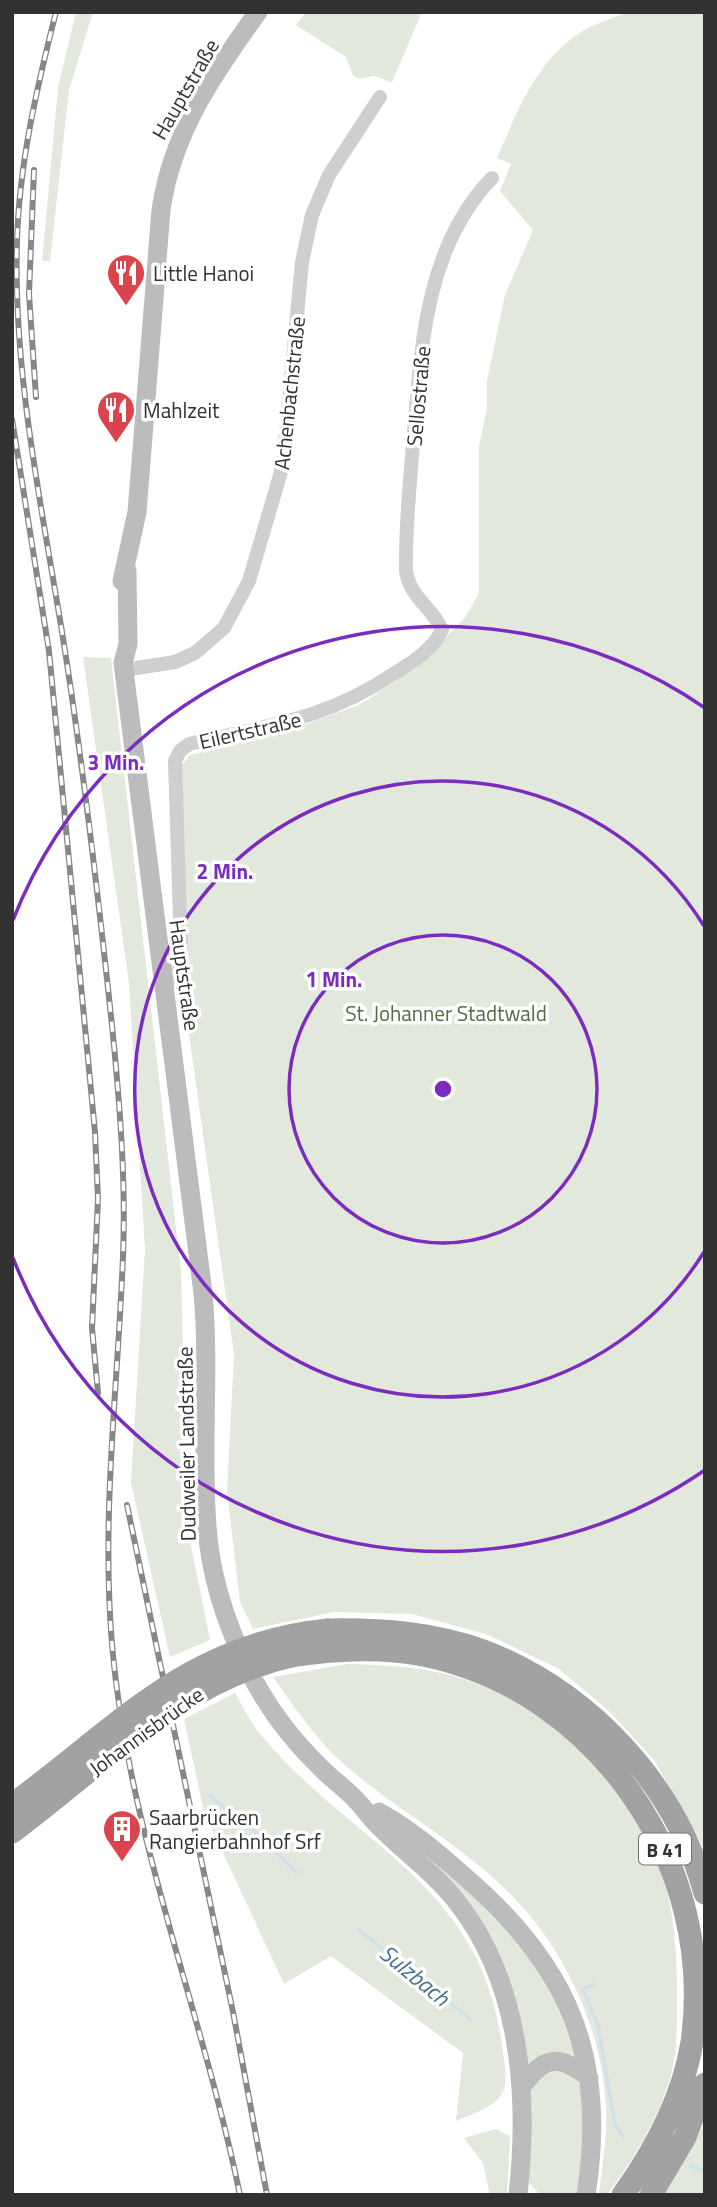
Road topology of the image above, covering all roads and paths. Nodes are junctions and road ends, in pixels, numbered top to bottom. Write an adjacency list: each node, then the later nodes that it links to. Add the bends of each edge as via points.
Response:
1 (258, 12): 5 (main road, Hauptstraße, via 196,106 168,170 137,512 127,570)
2 (380, 97): 5 (street, Achenbachstraße, via 329,175 312,215 302,262 283,465 249,581 224,628 195,653 175,662)
3 (492, 178): 4 (street, Sellostraße, via 475,195 447,247 427,312 421,353 406,571 412,593)
4 (438, 620): 6 (street, Eilertstraße, via 442,630 429,648 351,699 289,723 190,744 180,751 176,818 181,952 179,966)
5 (124, 667): 6 (main road, Hauptstraße)
6 (164, 987): 7 (main road, Hauptstraße)
7 (177, 1084): 8 (main road, Dudweiler Landstraße, via 206,1326 206,1525 218,1591 247,1667 265,1698 296,1742)
8 (357, 1800): 12 (main road, Dudweiler Landstraße, via 452,1865 528,1938 571,2014); 14 (main road, Dudweiler Landstraße, via 457,1901 485,1944 511,2018)
9 (12, 1805): 11 (highway, Johannisbrücke / B 41, bridge, via 167,1685 241,1649 301,1633 382,1630 449,1641 514,1665 572,1700 622,1745 663,1798)
10 (12, 1832): 17 (highway, Johannisbrücke / B 41, bridge, via 178,1703 215,1682 291,1656 376,1650 424,1656 513,1688 584,1739 622,1782 658,1834 674,1868 692,1936 695,2009 691,2044 675,2103)
11 (705, 1893)
12 (589, 2078): 14 (main road, via 556,2059 540,2066); 16 (main road, Dudweiler Landstraße, via 593,2119)
13 (705, 2084): 18 (highway, via 685,2137)
14 (521, 2088): 15 (main road, Dudweiler Landstraße)
15 (518, 2195)
16 (586, 2195)
17 (622, 2195)
18 (651, 2195)

